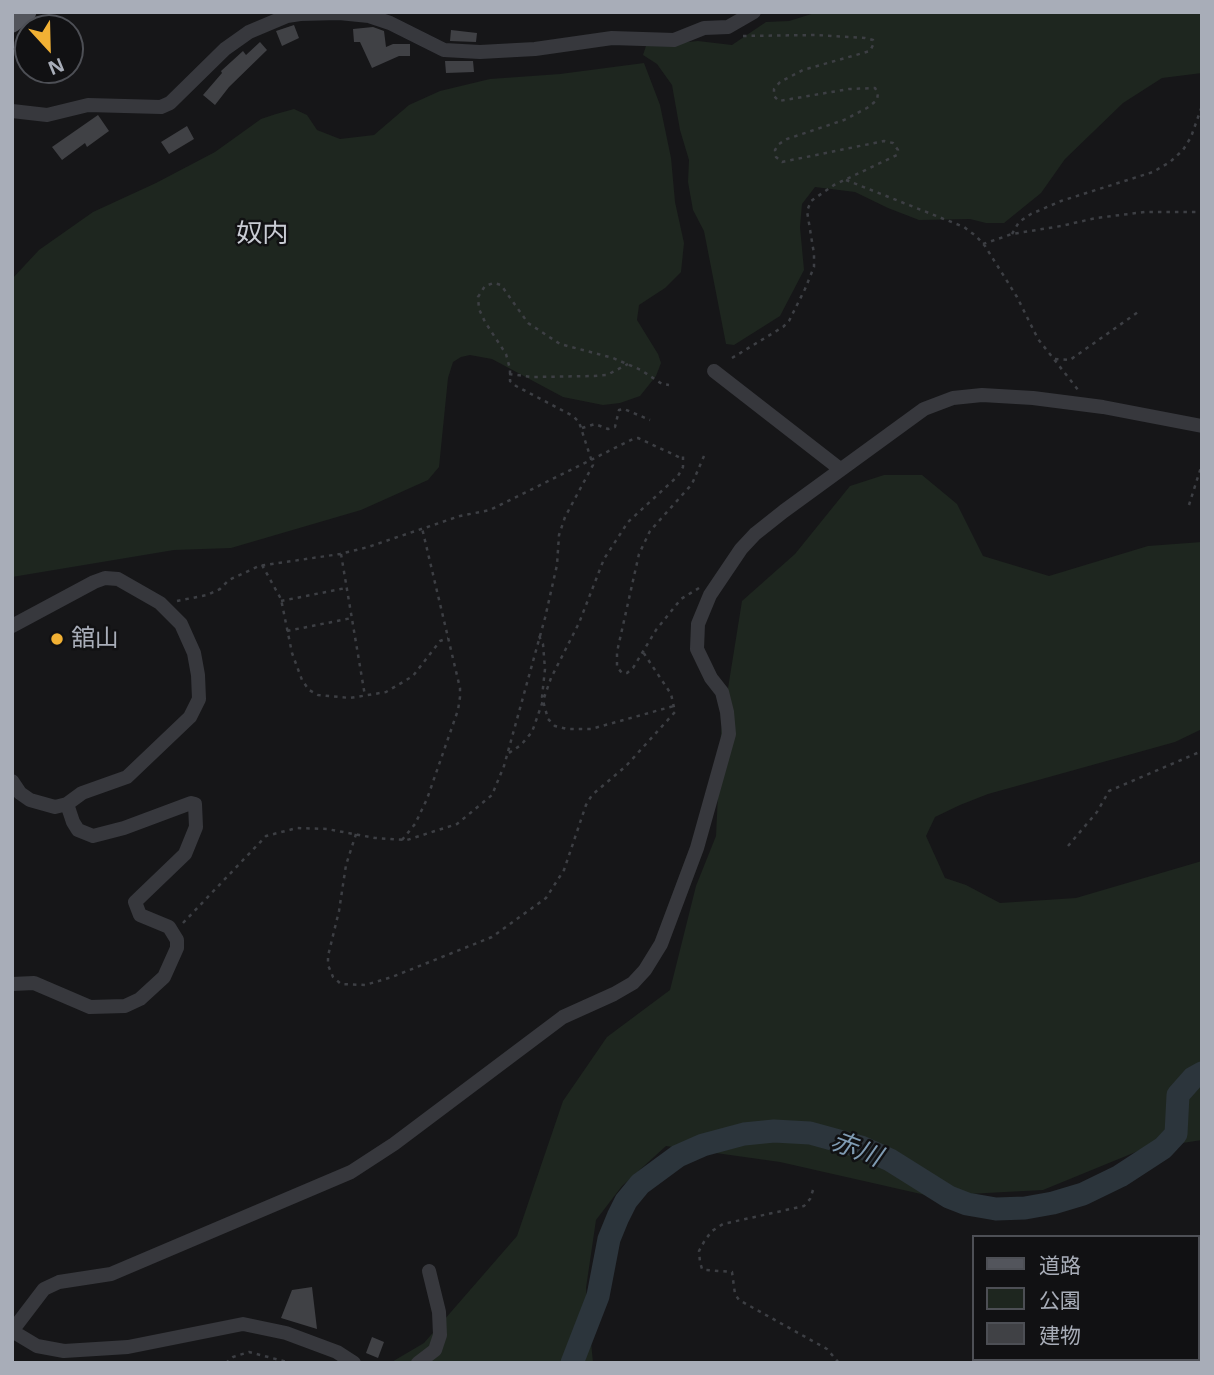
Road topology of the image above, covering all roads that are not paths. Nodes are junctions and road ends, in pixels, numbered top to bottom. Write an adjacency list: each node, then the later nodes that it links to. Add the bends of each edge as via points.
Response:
1 (26, 12): 3 (main road)
2 (754, 12): 4 (street, via 728,27 704,28 674,40 612,38 480,52 444,50 369,16 300,14 249,32 160,107 88,105 47,115)
3 (12, 23)
4 (12, 111)
5 (715, 371): 7 (street)
6 (1202, 426): 7 (street, via 1033,398 953,398 924,408)
7 (841, 470): 13 (street, via 755,534 712,593 698,624 697,649 722,692 729,734 697,848 661,944 633,983 564,1017 351,1172 111,1274 59,1282 44,1289)
8 (12, 626): 10 (street, via 105,578 118,579 160,603 181,624 194,653 197,708 127,777 82,793)
9 (12, 781): 10 (street, via 30,800 55,807)
10 (67, 804): 11 (street, via 78,830 93,836 195,804 196,827 185,854 135,902 141,915 169,927 177,948 164,977 125,1006 90,1007 34,983)
11 (12, 984)
12 (429, 1271): 15 (street, via 440,1335 435,1350)
13 (12, 1331): 14 (street, via 37,1346 64,1351 128,1347 243,1324 286,1333)
14 (354, 1363)
15 (418, 1363)

